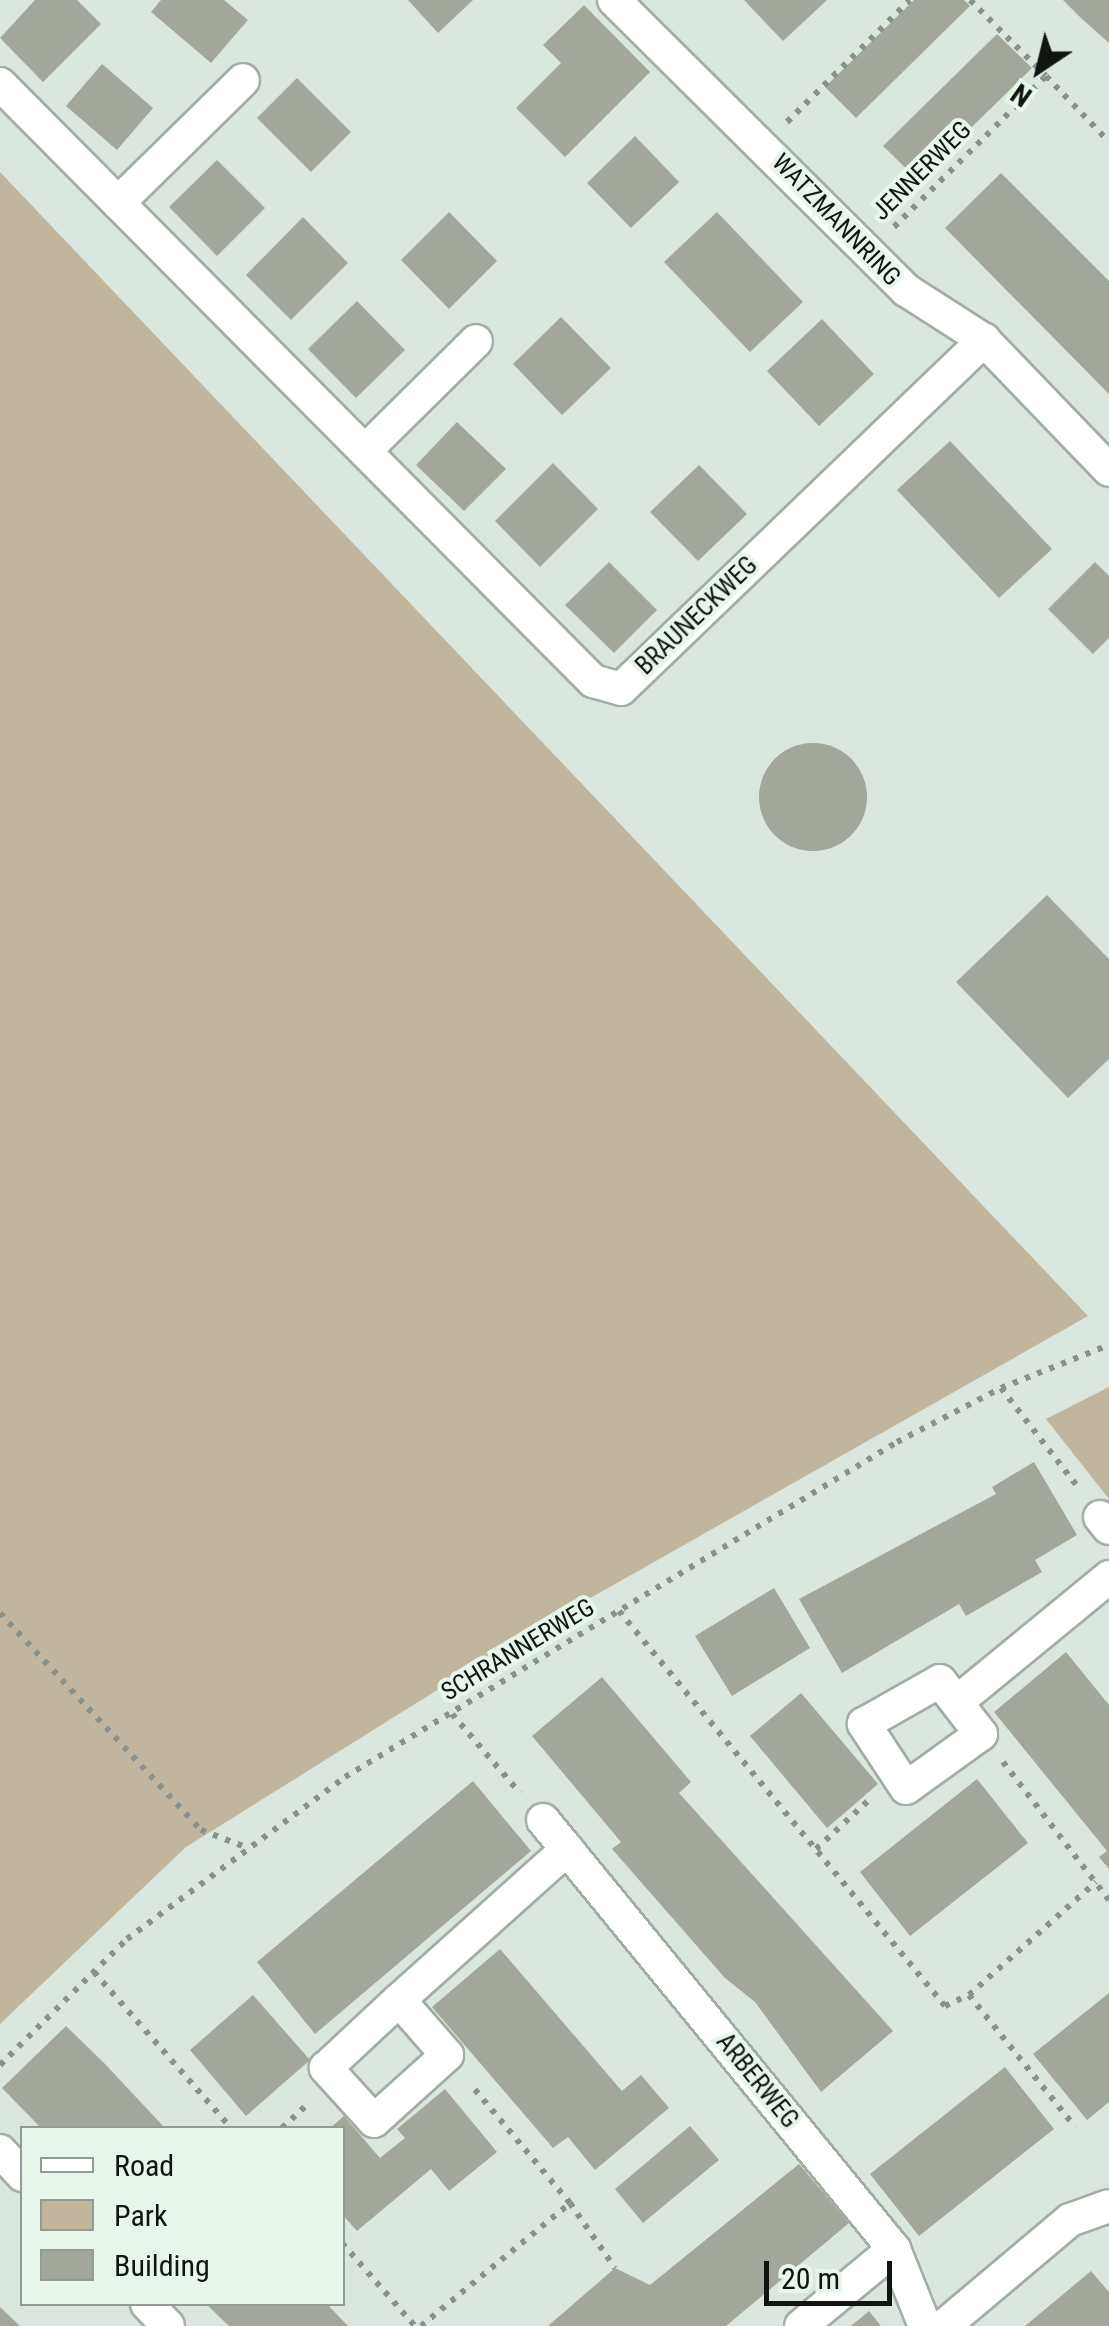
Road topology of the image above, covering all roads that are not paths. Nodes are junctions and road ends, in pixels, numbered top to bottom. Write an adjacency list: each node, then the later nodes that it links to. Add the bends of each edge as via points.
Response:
1 (614, 0): 5 (street, WATZMANNRING, via 906,290)
2 (243, 80): 4 (street)
3 (0, 84): 4 (street, BRAUNECKWEG)
4 (118, 202): 7 (street, BRAUNECKWEG)
5 (984, 340): 7 (street, BRAUNECKWEG, via 622,689 593,681); 8 (street, WATZMANNRING)
6 (476, 341): 7 (street)
7 (365, 451)
8 (1109, 470)
9 (1109, 1577): 10 (street)
10 (956, 1702): 10 (street, via 940,1681 864,1724 906,1788 981,1734)
11 (543, 1820): 12 (street, ARBERWEG)
12 (567, 1848): 13 (street); 17 (street, ARBERWEG)
13 (399, 2000): 13 (street, via 326,2068 374,2121 447,2055)
14 (0, 2151): 15 (street)
15 (20, 2172)
16 (1109, 2206): 22 (street, via 1070,2220)
17 (894, 2249): 20 (street); 21 (street, ARBERWEG)
18 (149, 2306): 19 (street)
19 (168, 2326)
20 (801, 2326)
21 (925, 2326)
22 (944, 2326)

